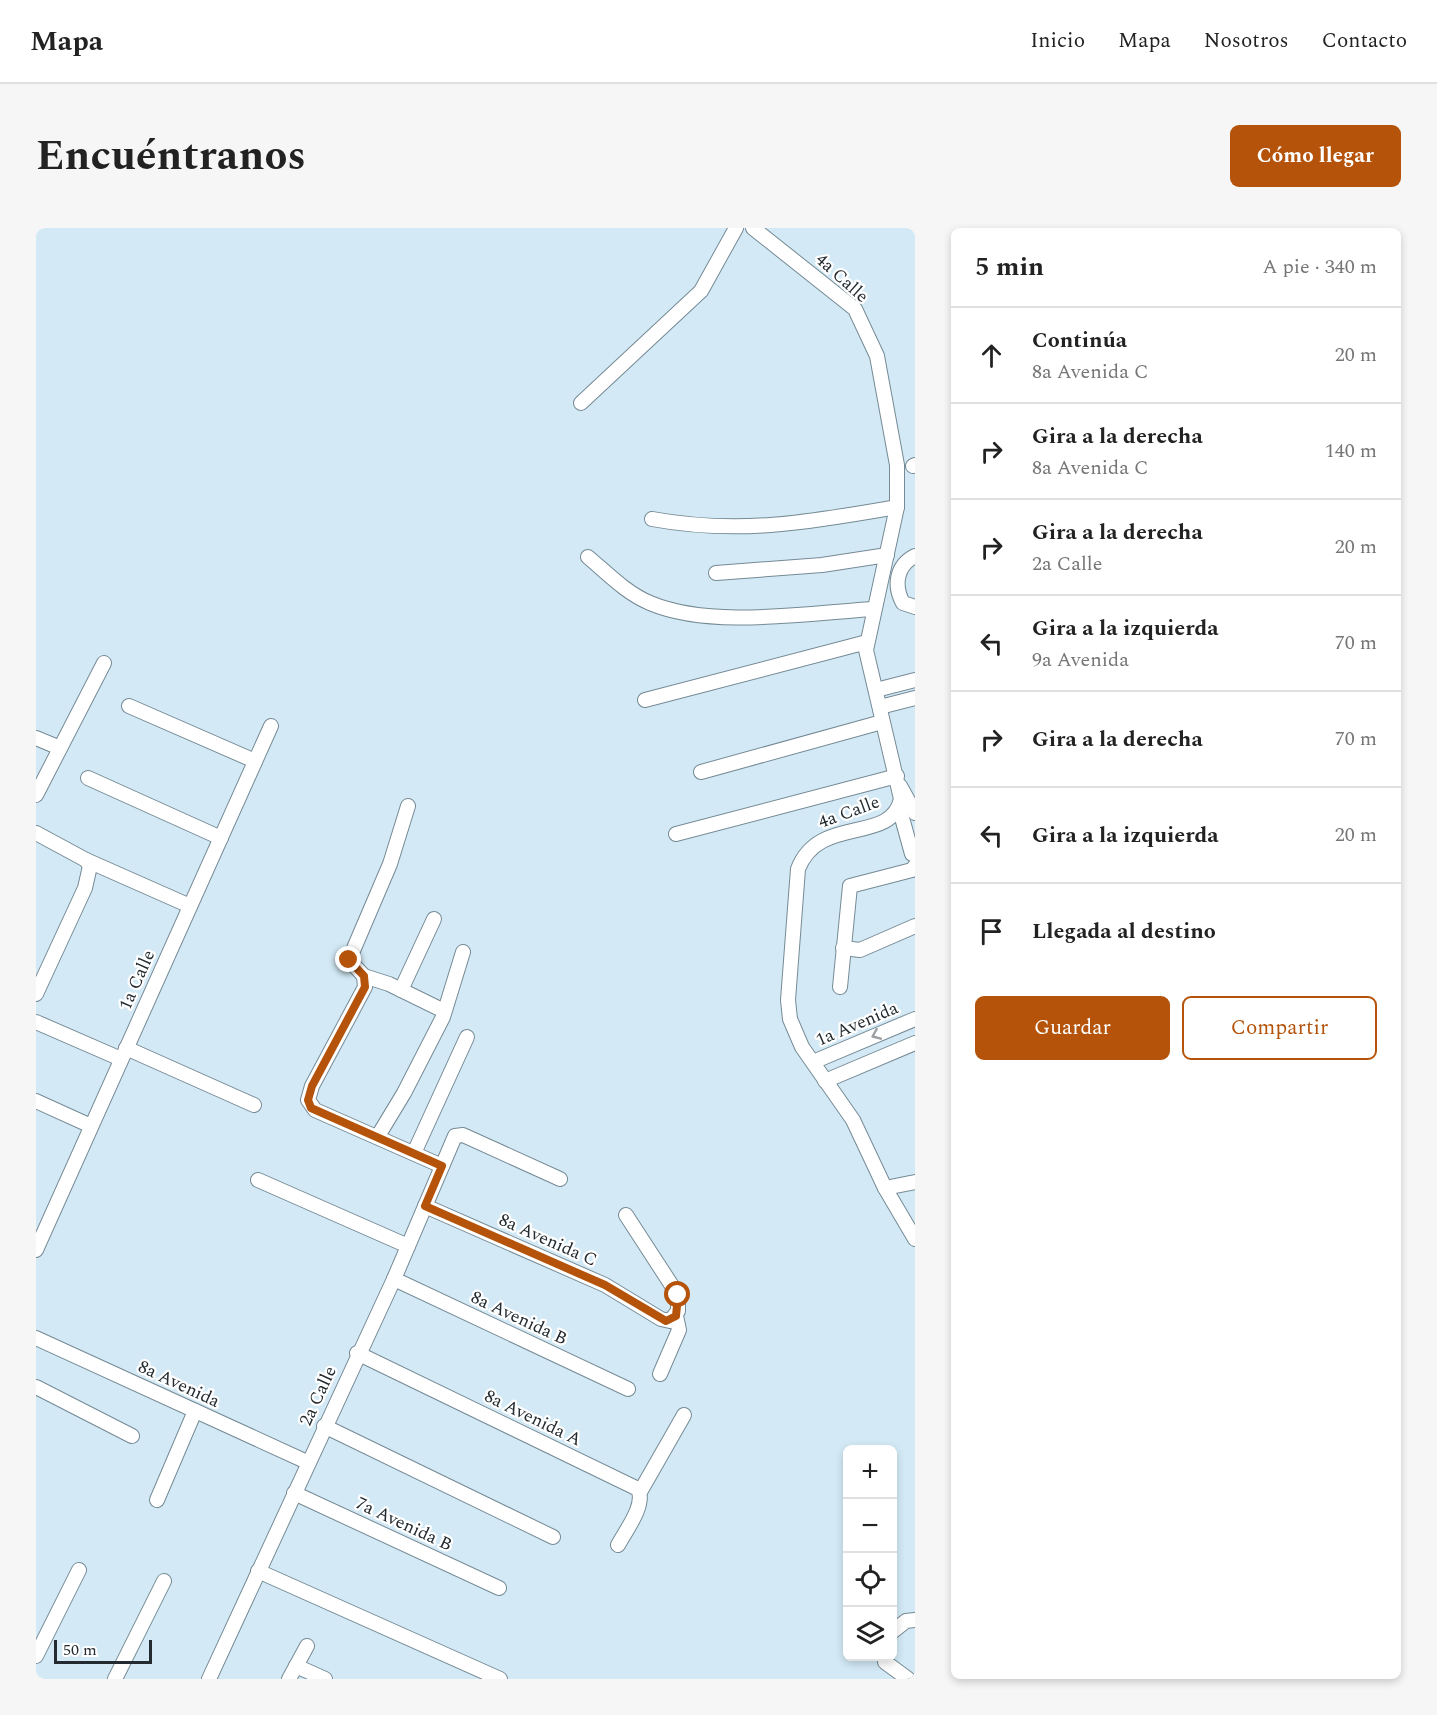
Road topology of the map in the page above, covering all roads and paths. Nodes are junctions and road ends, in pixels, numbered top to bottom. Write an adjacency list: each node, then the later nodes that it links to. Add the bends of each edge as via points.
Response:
1 (736, 228): 3 (street, via 701,291)
2 (753, 228): 4 (street, 4a Calle, via 855,309 868,334 877,356 897,465)
3 (581, 403)
4 (897, 507): 5 (street, via 813,521 741,527 692,526); 6 (street, 4a Calle)
5 (652, 519)
6 (887, 555): 9 (street); 11 (street, 4a Calle)
7 (915, 556): 10 (street, via 903,563 897,578 903,603)
8 (588, 557): 11 (street, via 642,599 692,616 726,618)
9 (716, 573)
10 (915, 607)
11 (873, 609): 12 (street, 4a Calle)
12 (867, 642): 15 (street, 4a Calle, via 867,659); 17 (street)
13 (104, 663): 23 (street)
14 (908, 682): 15 (street); 16 (street)
15 (876, 690): 19 (street, 4a Calle)
16 (911, 699): 19 (street)
17 (645, 700)
18 (129, 706): 24 (street)
19 (880, 707): 20 (street, 4a Calle)
20 (882, 722): 25 (street); 27 (street, 4a Calle)
21 (271, 726): 24 (street, 1a Calle)
22 (36, 738): 23 (street)
23 (60, 748): 28 (street)
24 (255, 761): 34 (street, 1a Calle)
25 (701, 772)
26 (88, 778): 34 (street)
27 (898, 781): 30 (street, 4a Calle); 31 (street); 33 (street)
28 (36, 795)
29 (408, 806): 42 (street, via 390,864 349,960)
30 (899, 807): 35 (street); 52 (street, 4a Calle, via 884,823 831,835 817,843 798,869 788,1000 790,1019)
31 (915, 813)
32 (36, 833): 36 (street)
33 (676, 834)
34 (221, 838): 37 (street, 1a Calle)
35 (914, 860): 40 (street, via 912,870 850,886)
36 (86, 861): 37 (street); 45 (street, via 90,866 85,888)
37 (190, 906): 51 (street, 1a Calle)
38 (434, 919): 44 (street)
39 (915, 926): 40 (street, via 860,950)
40 (843, 948): 43 (street)
41 (463, 952): 46 (street)
42 (364, 976): 44 (street); 57 (street, via 360,1001 308,1100 311,1108)
43 (840, 987)
44 (401, 990): 46 (street)
45 (36, 994)
46 (444, 1011): 57 (street, via 424,1058)
47 (915, 1019): 52 (street, 1a Avenida, one-way to 52)
48 (36, 1022): 51 (street)
49 (466, 1037): 58 (street)
50 (915, 1043): 53 (street)
51 (124, 1054): 55 (street); 56 (street, 1a Calle)
52 (813, 1062): 53 (street, 4a Calle)
53 (825, 1081): 63 (street, 4a Calle, via 854,1120)
54 (36, 1101): 56 (street)
55 (254, 1105)
56 (91, 1126): 68 (street, 1a Calle)
57 (378, 1136): 58 (street)
58 (414, 1153): 59 (street)
59 (442, 1166): 60 (street, 2a Calle, via 455,1136 463,1135); 64 (street, 2a Calle)
60 (560, 1179)
61 (258, 1180): 67 (street)
62 (915, 1182): 63 (street)
63 (885, 1188): 66 (street, 4a Calle)
64 (425, 1206): 67 (street, 2a Calle); 70 (street, 8a Avenida C, via 605,1285 661,1319 670,1321)
65 (626, 1215): 70 (street, via 678,1295)
66 (915, 1239)
67 (408, 1246): 69 (street, 2a Calle)
68 (36, 1250)
69 (394, 1279): 72 (street, 2a Calle); 75 (street, 8a Avenida B)
70 (676, 1316): 73 (street, via 679,1330)
71 (36, 1338): 76 (street, 8a Avenida)
72 (357, 1353): 78 (street, 2a Calle); 81 (street, 8a Avenida A)
73 (660, 1374)
74 (36, 1387): 79 (street)
75 (628, 1389)
76 (195, 1411): 80 (street, 8a Avenida); 83 (street)
77 (684, 1415): 81 (street)
78 (324, 1426): 80 (street, 2a Calle); 84 (street)
79 (132, 1436)
80 (307, 1462): 82 (street, 2a Calle)
81 (640, 1492): 85 (street, via 638,1508)
82 (294, 1493): 87 (street, 2a Calle); 89 (street, 7a Avenida B)
83 (157, 1500)
84 (553, 1537)
85 (618, 1545)
86 (79, 1570): 93 (street)
87 (258, 1571): 98 (street, 2a Calle); 101 (street)
88 (164, 1581): 97 (street)
89 (499, 1588)
90 (915, 1620): 91 (street)
91 (897, 1628)
92 (306, 1646): 96 (street)
93 (36, 1656)
94 (884, 1661): 102 (street)
95 (886, 1661): 103 (street)
96 (296, 1666): 99 (street); 100 (street)
97 (115, 1679)
98 (209, 1679)
99 (289, 1679)
100 (325, 1679)
101 (500, 1679)
102 (889, 1679)
103 (908, 1679)

